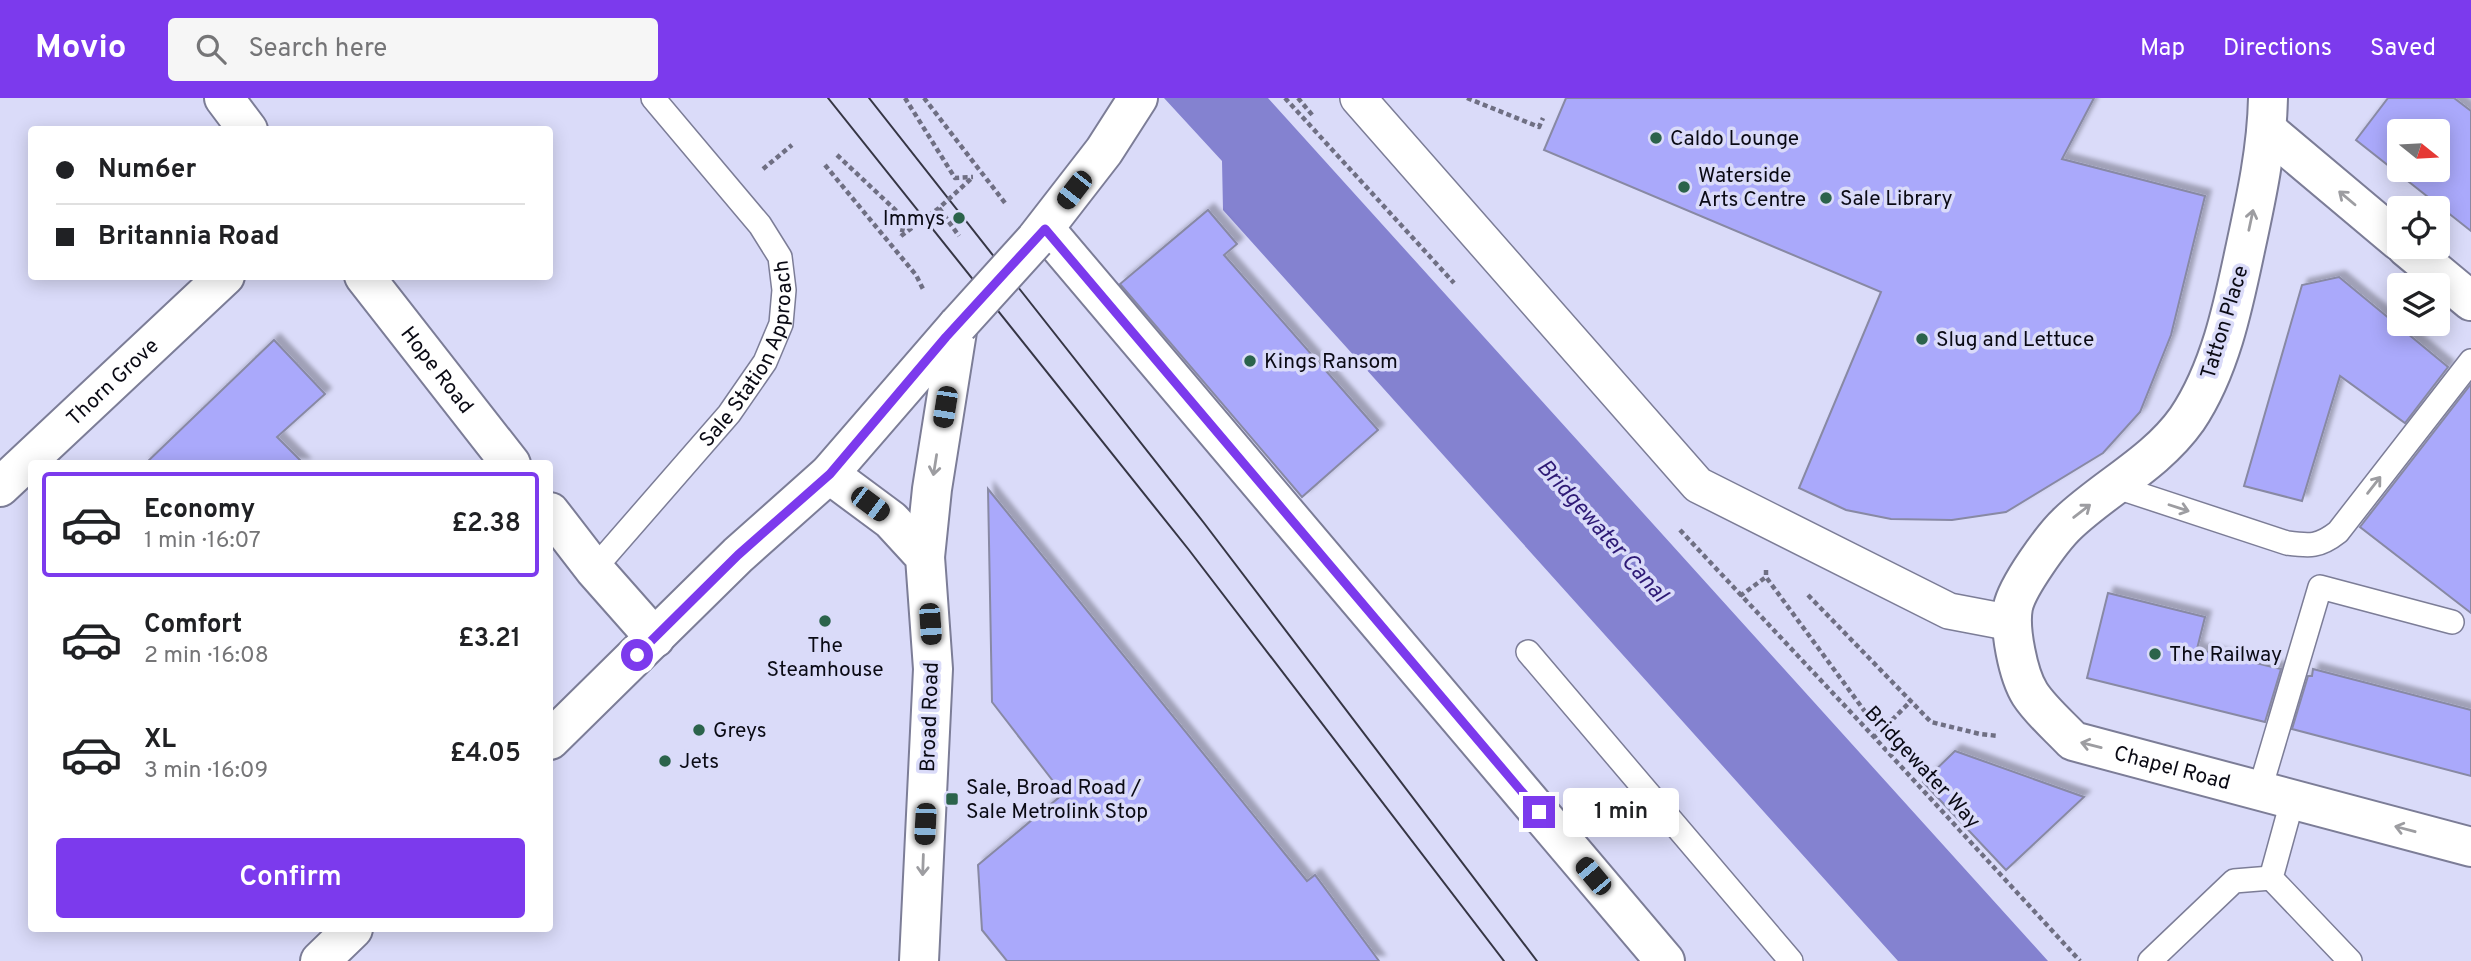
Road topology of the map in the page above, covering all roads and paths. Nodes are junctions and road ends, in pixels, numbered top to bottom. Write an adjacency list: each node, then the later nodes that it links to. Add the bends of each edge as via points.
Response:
1 (224, 98): 11 (street)
2 (653, 98): 36 (lane, Sale Station Approach, via 760,225 780,257 784,290 781,324 765,362 729,414)
3 (905, 98): 16 (path, bridge, via 955,178 973,177)
4 (924, 98): 15 (path)
5 (1138, 98): 18 (street)
6 (1285, 98): 12 (path)
7 (1357, 98): 38 (street, via 1698,485 1949,611)
8 (1467, 98): 10 (path, via 1539,127)
9 (2267, 114): 17 (street, one-way to 9); 31 (street, Tatton Place, one-way to 9, via 2146,463 2186,420 2210,375 2232,307 2256,199)
10 (1543, 118)
11 (245, 126)
12 (1316, 132)
13 (837, 155): 16 (path, bridge, via 905,219 901,236)
14 (825, 165): 20 (path)
15 (986, 175)
16 (939, 208): 19 (path)
17 (2387, 229)
18 (1040, 234): 25 (street, bridge); 51 (street)
19 (959, 236)
20 (898, 252)
21 (2420, 259): 24 (street)
22 (221, 280): 27 (street, Thorn Grove)
23 (367, 280): 28 (street, Hope Road)
24 (2471, 301)
25 (958, 325): 30 (street); 34 (street, Broad Road, one-way to 34)
26 (2471, 361): 31 (lane, one-way to 26, via 2311,546 2338,532)
27 (29, 460)
28 (508, 460)
29 (28, 461): 32 (street, Thorn Grove)
30 (830, 474): 34 (street, via 891,520); 39 (street, via 738,555)
31 (2114, 486): 35 (street, Tatton Place, one-way to 31, via 2066,524)
32 (0, 487)
33 (553, 516): 36 (street)
34 (925, 556): 50 (street, Broad Road, one-way to 50, via 933,669)
35 (2037, 562): 38 (street, Chapel Road, via 2013,606)
36 (594, 569): 39 (street)
37 (2452, 622): 45 (lane, via 2320,587)
38 (2012, 623): 41 (street, Chapel Road, via 2029,694)
39 (655, 638): 43 (street)
40 (1528, 652): 52 (lane)
41 (2056, 723): 42 (path, via 2000,736 1980,734 1931,722 1910,701); 45 (street, Chapel Road, one-way to 41, via 2073,741)
42 (1880, 732): 44 (path); 44 (path, Bridgewater Way, via 1766,577 1740,596)
43 (553, 737)
44 (1874, 737): 53 (path, Bridgewater Way)
45 (2276, 794): 46 (street, Chapel Road, one-way to 45); 47 (lane)
46 (2471, 847)
47 (2272, 878): 54 (lane, via 2234,881); 55 (lane)
48 (350, 932): 49 (street)
49 (320, 961)
50 (919, 961)
51 (1665, 961)
52 (1791, 961)
53 (2080, 961)
54 (2150, 961)
55 (2350, 961)

